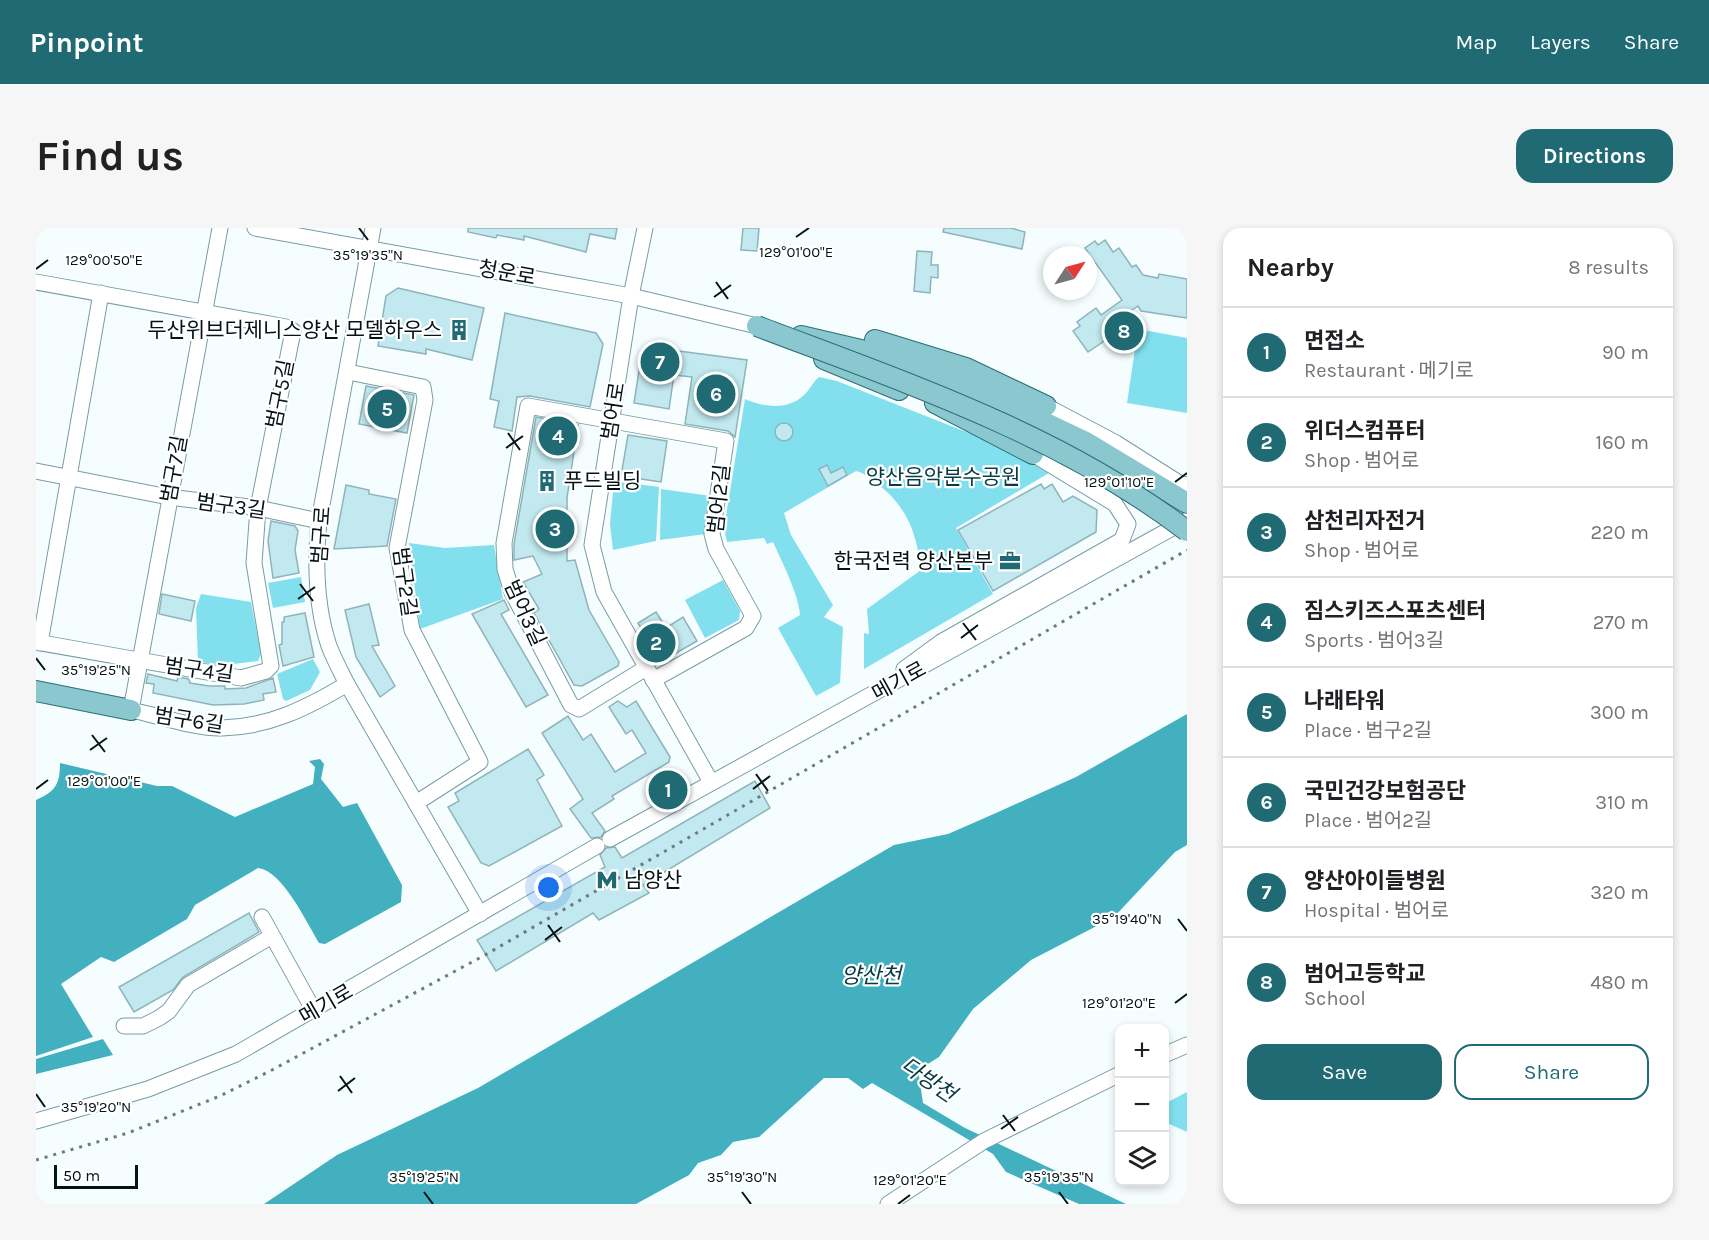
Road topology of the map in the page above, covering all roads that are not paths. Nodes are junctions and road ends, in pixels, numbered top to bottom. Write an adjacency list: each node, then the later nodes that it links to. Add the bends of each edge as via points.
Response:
1 (220, 228): 9 (street, 범구7길)
2 (255, 228): 5 (street, 청운로)
3 (373, 228): 5 (street, 범구로)
4 (645, 228): 8 (street, 범어로)
5 (370, 248): 8 (street, 청운로); 11 (street, 범구로)
6 (36, 282): 7 (street, 범구5길)
7 (101, 293): 9 (street, 범구5길); 16 (street)
8 (631, 296): 10 (street, 청운로); 13 (street, 범어로)
9 (203, 310): 18 (street, 범구7길); 20 (street, 범구5길, via 286,327 293,332)
10 (757, 326): 12 (main road, via 877,340 966,368); 14 (main road, via 850,372 936,403); 19 (main road, bridge, via 878,354 976,390 1086,442); 23 (main road, bridge, via 970,408 1080,462)
11 (348, 372): 22 (street, 범구로); 32 (street, 범구2길, via 423,387 425,400 397,548 412,630 480,762)
12 (1046, 406): 17 (street)
13 (611, 421): 26 (street, 범어로, via 592,545 604,592); 26 (street, 범어2길, via 726,441 712,534 716,549 753,616 746,628); 26 (street, 범어3길, via 528,406 504,543 505,568 512,592 571,705 579,709)
14 (1033, 454): 29 (street, via 1115,504 1128,524 1122,540 941,642)
15 (36, 471): 16 (street, 범구3길)
16 (68, 477): 18 (street, 범구3길); 24 (street, 범구4길)
17 (1187, 484)
18 (170, 497): 20 (street, 범구3길); 25 (street, 범구7길)
19 (1187, 503)
20 (258, 508): 22 (street, 범구3길); 25 (street, 범구4길, via 254,563 271,666 241,678)
21 (1187, 519): 29 (street, 메기로)
22 (319, 521): 27 (street, 범구로, via 316,547 321,608 329,646)
23 (1187, 531)
24 (38, 643): 25 (street, 범구4길)
25 (140, 661): 30 (street, 범구7길)
26 (650, 674): 31 (street, 범어로)
27 (347, 684): 30 (street, 범구6길, via 302,711 254,724 220,728); 32 (street, 범구로)
28 (36, 691): 30 (main road)
29 (854, 706): 31 (street, 메기로)
30 (131, 710)
31 (711, 782): 33 (street, 메기로)
32 (416, 802): 33 (street, 범구로)
33 (480, 914): 36 (street, 메기로)
34 (262, 917): 35 (street)
35 (272, 936): 36 (street); 37 (street, via 188,985 159,1018 142,1026)
36 (314, 1011): 41 (street, 메기로, via 199,1070 103,1104)
37 (123, 1026)
38 (1187, 1045): 39 (street)
39 (1169, 1053)
40 (1115, 1076): 42 (street, via 984,1141)
41 (36, 1121)
42 (888, 1204)

